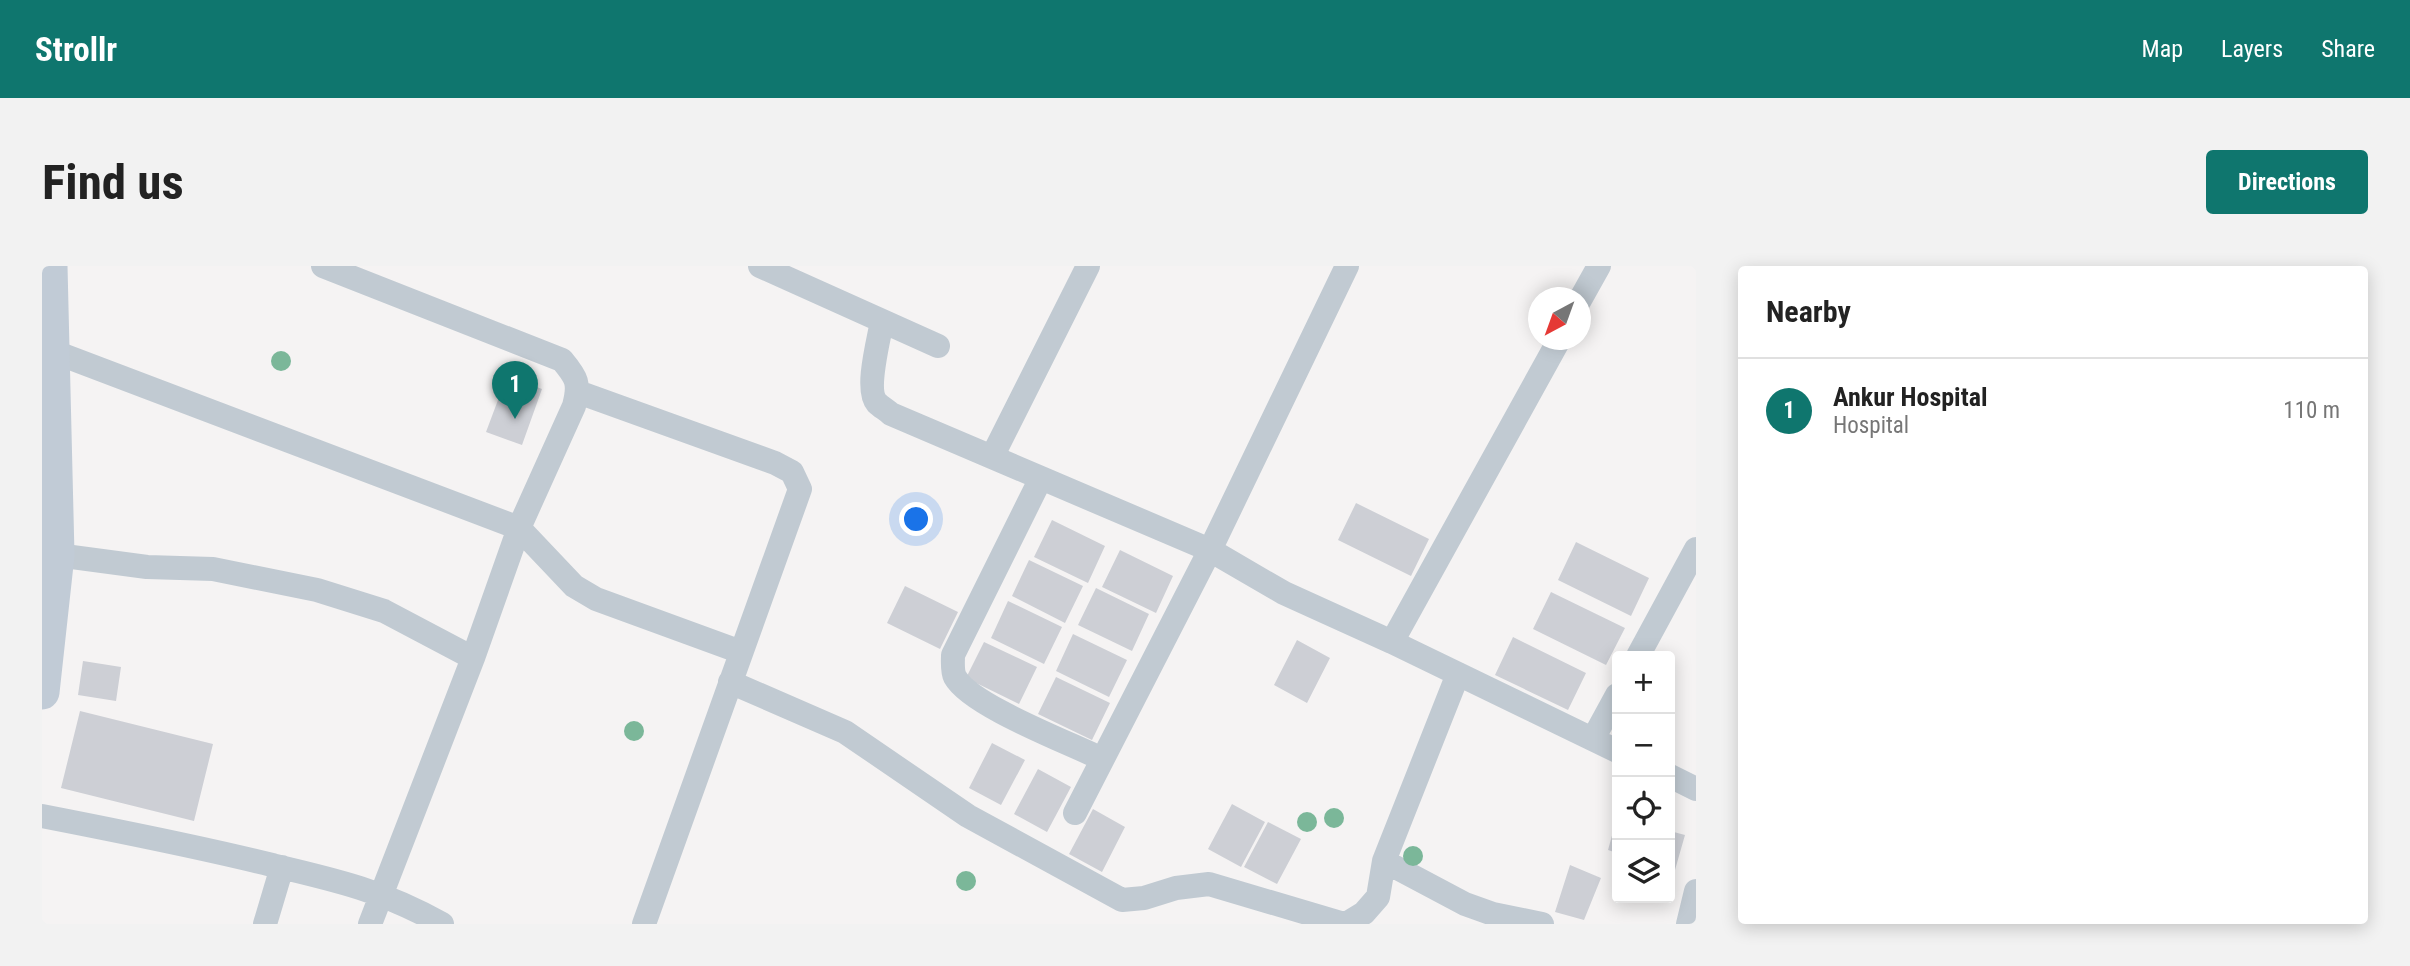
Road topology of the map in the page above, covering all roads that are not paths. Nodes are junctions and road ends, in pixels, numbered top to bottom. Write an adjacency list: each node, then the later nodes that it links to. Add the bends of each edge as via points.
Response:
1 (50, 266): 11 (street)
2 (323, 266): 12 (street, via 562,360 576,376)
3 (760, 266): 8 (street)
4 (1088, 266): 13 (street)
5 (1347, 266): 17 (street)
6 (1599, 266): 7 (street)
7 (1587, 287)
8 (881, 321): 9 (street); 13 (street, via 872,378 877,403 891,414)
9 (938, 346)
10 (1553, 350): 19 (street)
11 (52, 351): 15 (street); 18 (street)
12 (578, 392): 15 (street); 21 (street, via 792,472 800,489)
13 (992, 457): 14 (street)
14 (1041, 478): 17 (street); 29 (street, via 953,655 954,676 970,694 996,709)
15 (519, 527): 21 (street, via 574,586 596,600); 22 (street)
16 (1696, 549): 20 (street)
17 (1210, 550): 19 (street, via 1284,593); 29 (street)
18 (57, 555): 22 (street, via 146,567 213,569 317,590 384,611); 25 (street)
19 (1392, 642): 23 (street)
20 (1641, 651)
21 (741, 652): 24 (street)
22 (473, 658): 37 (street)
23 (1458, 674): 27 (street); 34 (street)
24 (730, 682): 41 (street); 42 (street, via 845,732 968,816 1122,900 1209,884)
25 (42, 692)
26 (1612, 704): 27 (street)
27 (1593, 739): 28 (street)
28 (1612, 748)
29 (1102, 759): 32 (street)
30 (1672, 777): 31 (street)
31 (1696, 789)
32 (1075, 813)
33 (42, 816): 35 (street)
34 (1384, 861): 42 (street, via 1378,897 1364,913); 43 (street, via 1465,904)
35 (282, 867): 37 (street); 38 (street)
36 (1696, 891): 44 (street)
37 (383, 894): 39 (street); 40 (street)
38 (265, 924)
39 (370, 924)
40 (442, 924)
41 (644, 924)
42 (1345, 924)
43 (1542, 924)
44 (1688, 924)

